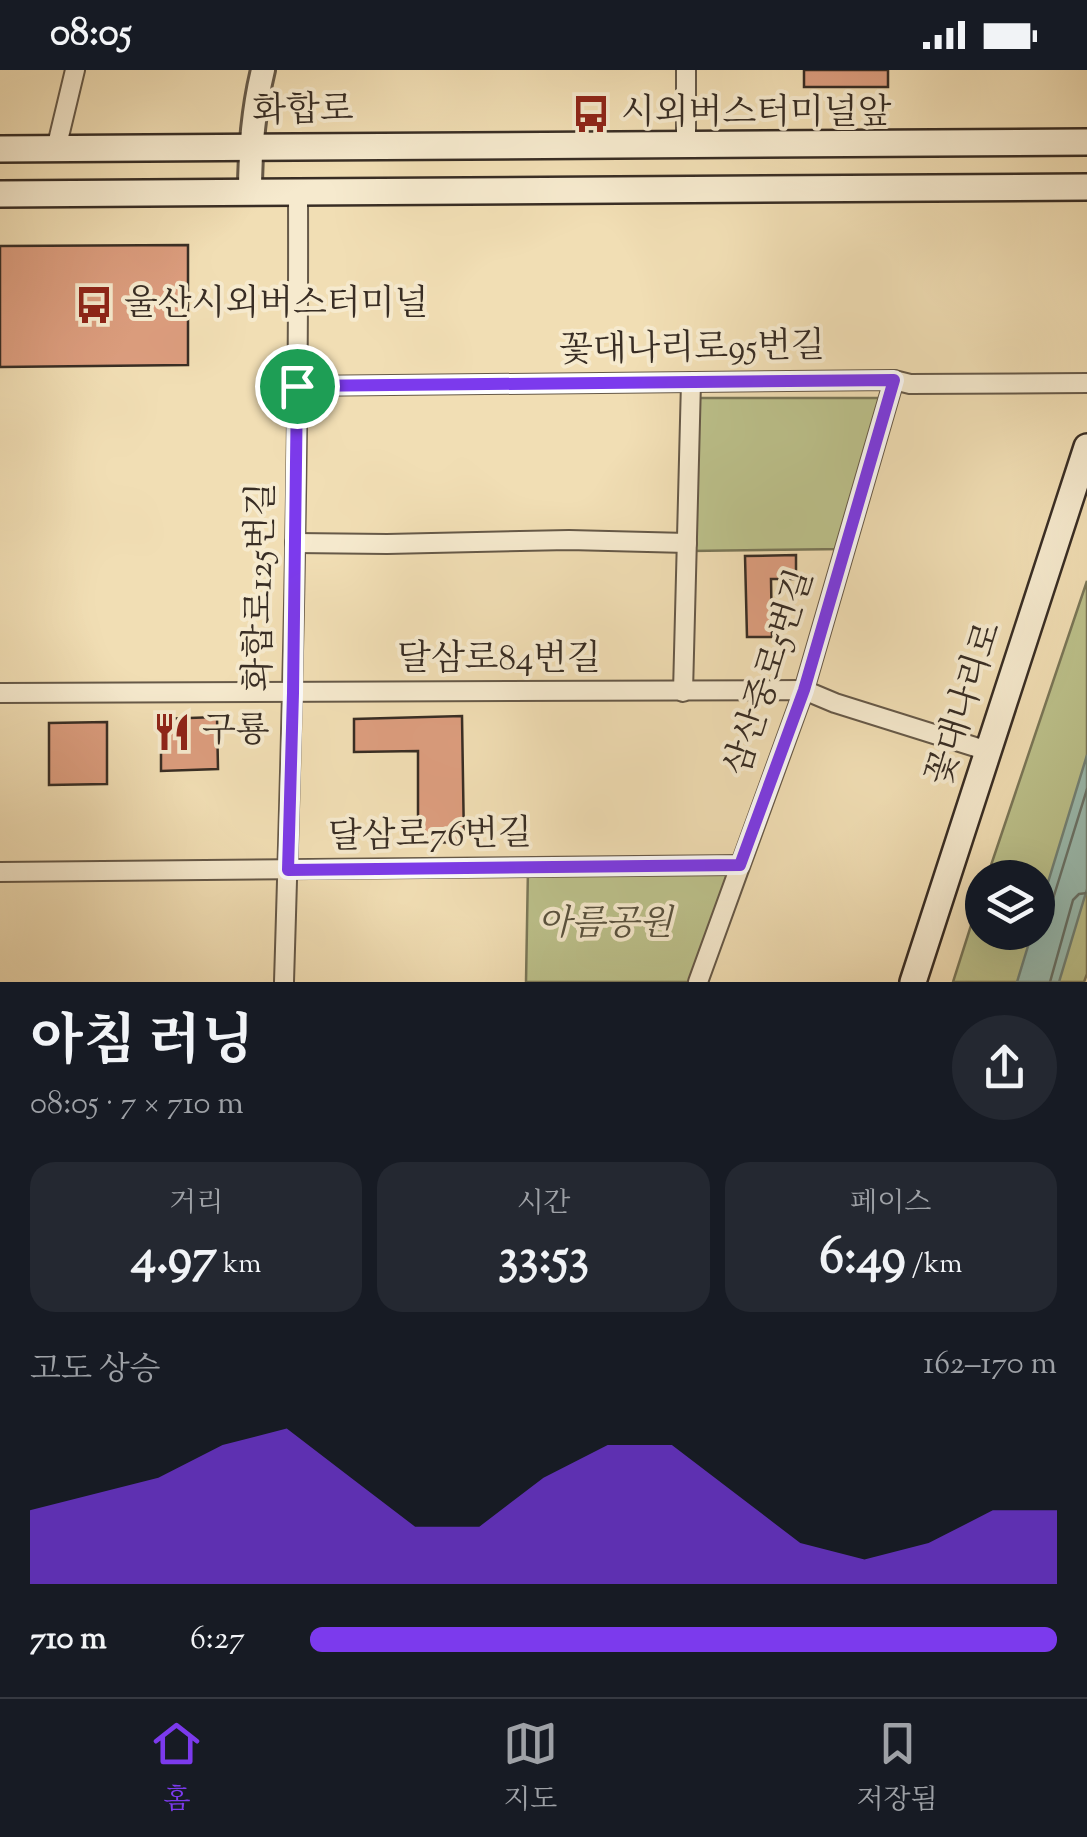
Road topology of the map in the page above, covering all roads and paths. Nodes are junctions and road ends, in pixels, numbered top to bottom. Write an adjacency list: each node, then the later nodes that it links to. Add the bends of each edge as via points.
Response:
1 (76, 70): 8 (street)
2 (263, 70): 6 (street)
3 (686, 70): 5 (street)
4 (1087, 142): 5 (main road, 화합로)
5 (686, 144): 6 (main road, 화합로)
6 (250, 148): 8 (main road, 화합로); 10 (street)
7 (0, 149): 8 (main road, 화합로)
8 (56, 149)
9 (1087, 187): 11 (main road)
10 (250, 193): 11 (main road); 12 (main road)
11 (298, 193): 16 (street, 화합로125번길)
12 (0, 194)
13 (894, 380): 14 (street, 꽃대나리로95번길); 15 (street, 꽃대나리로95번길); 20 (street, 삼산중로5번길)
14 (691, 382): 16 (street, 꽃대나리로95번길); 18 (street)
15 (1087, 382)
16 (297, 386): 19 (street, 화합로125번길)
17 (1087, 447): 24 (main road, 꽃대나리로)
18 (688, 542): 19 (street); 22 (street)
19 (295, 543): 23 (street, 화합로125번길)
20 (804, 690): 22 (street, 달삼로84번길); 24 (street, 달삼로84번길); 25 (street, 삼산중로5번길)
21 (0, 692): 23 (street, 달삼로84번길)
22 (683, 692): 23 (street, 달삼로84번길)
23 (293, 693): 26 (street, 화합로125번길)
24 (988, 751): 30 (main road, 꽃대나리로)
25 (740, 865): 26 (street, 달삼로76번길); 29 (street, 삼산중로5번길)
26 (288, 870): 27 (street, 달삼로76번길); 28 (street, 화합로125번길)
27 (0, 872)
28 (284, 982)
29 (698, 982)
30 (913, 982)

